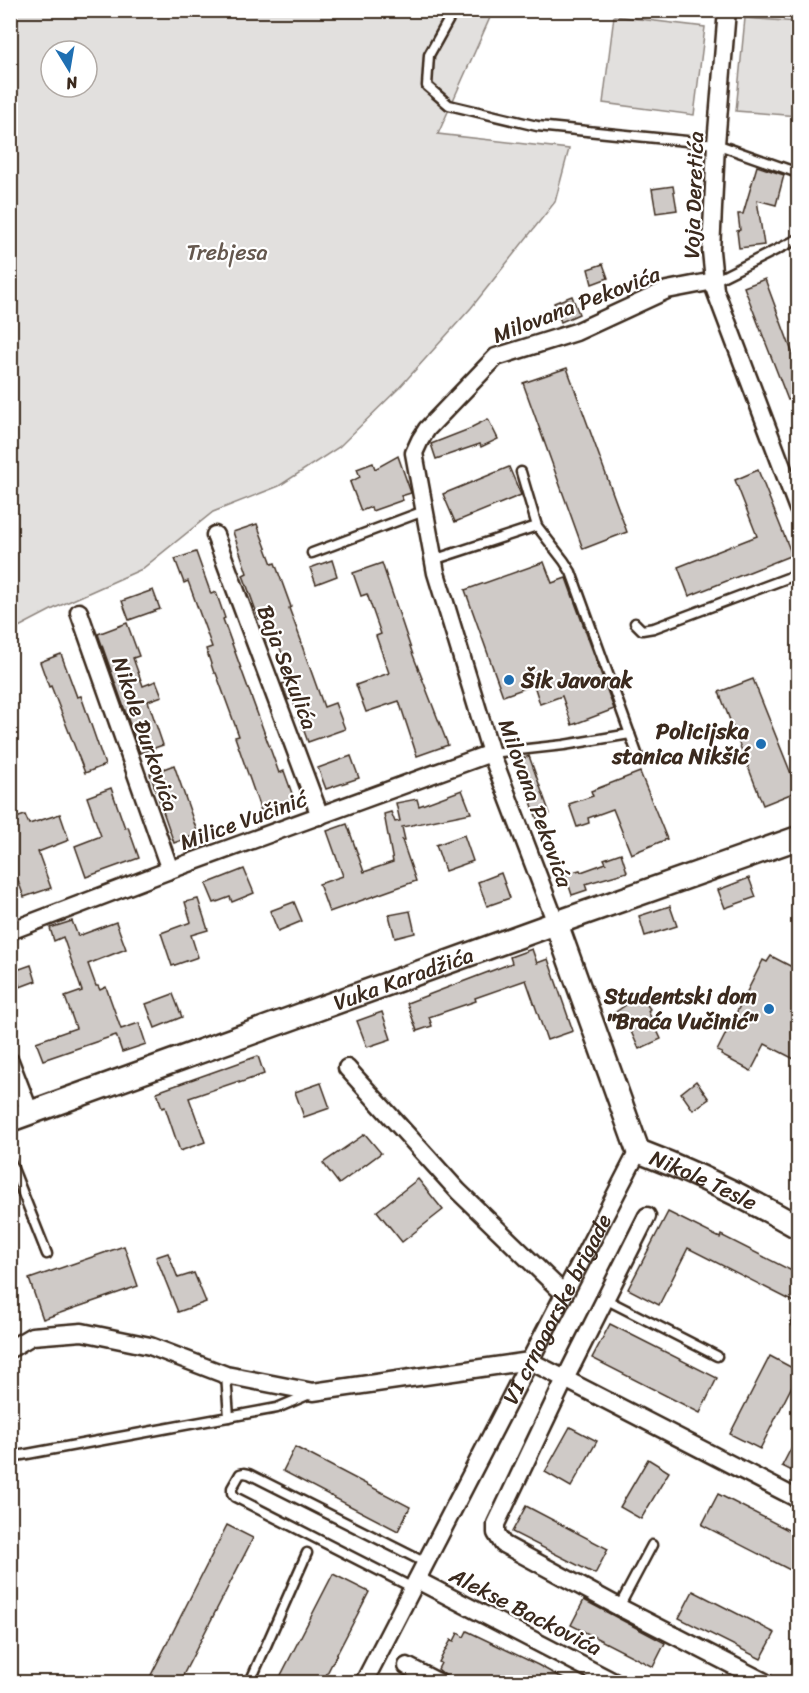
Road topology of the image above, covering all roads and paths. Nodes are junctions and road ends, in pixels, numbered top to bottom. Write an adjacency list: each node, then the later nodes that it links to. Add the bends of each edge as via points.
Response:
1 (454, 10): 3 (lane, via 429,55 427,86 449,105 537,126)
2 (727, 10): 3 (street, Voja Deretića)
3 (716, 144): 4 (lane); 6 (street, Voja Deretića, via 711,251)
4 (798, 173)
5 (798, 239): 6 (lane)
6 (714, 281): 8 (street, Voja Deretića); 9 (street, Milovana Pekovića, via 667,290 576,332 496,357 420,440 414,453)
7 (521, 472): 10 (lane)
8 (798, 509)
9 (424, 511): 12 (lane); 13 (street, Milovana Pekovića)
10 (537, 526): 13 (lane); 17 (lane, via 571,572)
11 (214, 535): 20 (street, Baja Sekulića)
12 (312, 552)
13 (433, 560): 18 (street, Milovana Pekovića)
14 (798, 574): 16 (lane, via 654,628 642,630)
15 (79, 612): 22 (street, Nikole Đurkovića)
16 (635, 623)
17 (630, 734): 18 (lane); 19 (lane)
18 (491, 753): 20 (street, Milice Vučinić); 23 (street, Milovana Pekovića)
19 (639, 759)
20 (320, 816): 22 (street, Milice Vučinić)
21 (798, 838): 23 (street, Vuka Karadžića)
22 (170, 870): 24 (street, Milice Vučinić)
23 (556, 923): 27 (street, Vuka Karadžića); 28 (street)
24 (10, 931)
25 (10, 1061): 27 (street)
26 (347, 1068): 33 (street, via 458,1191)
27 (20, 1117)
28 (638, 1151): 31 (street, Nikole Tesle, via 753,1202); 33 (street, VI crnogorske brigade)
29 (10, 1161): 32 (lane)
30 (647, 1216): 34 (street)
31 (798, 1227)
32 (47, 1254)
33 (565, 1293): 37 (street, VI crnogorske brigade)
34 (605, 1299): 36 (lane); 39 (street)
35 (10, 1349): 38 (street, via 32,1336 82,1332 150,1346)
36 (717, 1356)
37 (530, 1361): 39 (street); 40 (street); 46 (street, VI crnogorske brigade)
38 (226, 1375): 40 (street); 41 (lane)
39 (565, 1378): 43 (street); 48 (street, via 495,1529 502,1544)
40 (314, 1392): 41 (lane, via 277,1408)
41 (229, 1417): 42 (lane)
42 (11, 1457)
43 (798, 1499)
44 (652, 1545): 48 (lane)
45 (307, 1553): 50 (lane)
46 (426, 1563): 47 (street, VI crnogorske brigade); 47 (lane, via 249,1474 240,1474 232,1488 235,1497)
47 (415, 1584): 51 (street, VI crnogorske brigade); 53 (street, Alekse Backovića)
48 (619, 1607): 54 (street)
49 (407, 1666): 52 (street)
50 (250, 1683)
51 (364, 1683)
52 (438, 1683)
53 (614, 1683)
54 (765, 1683)

